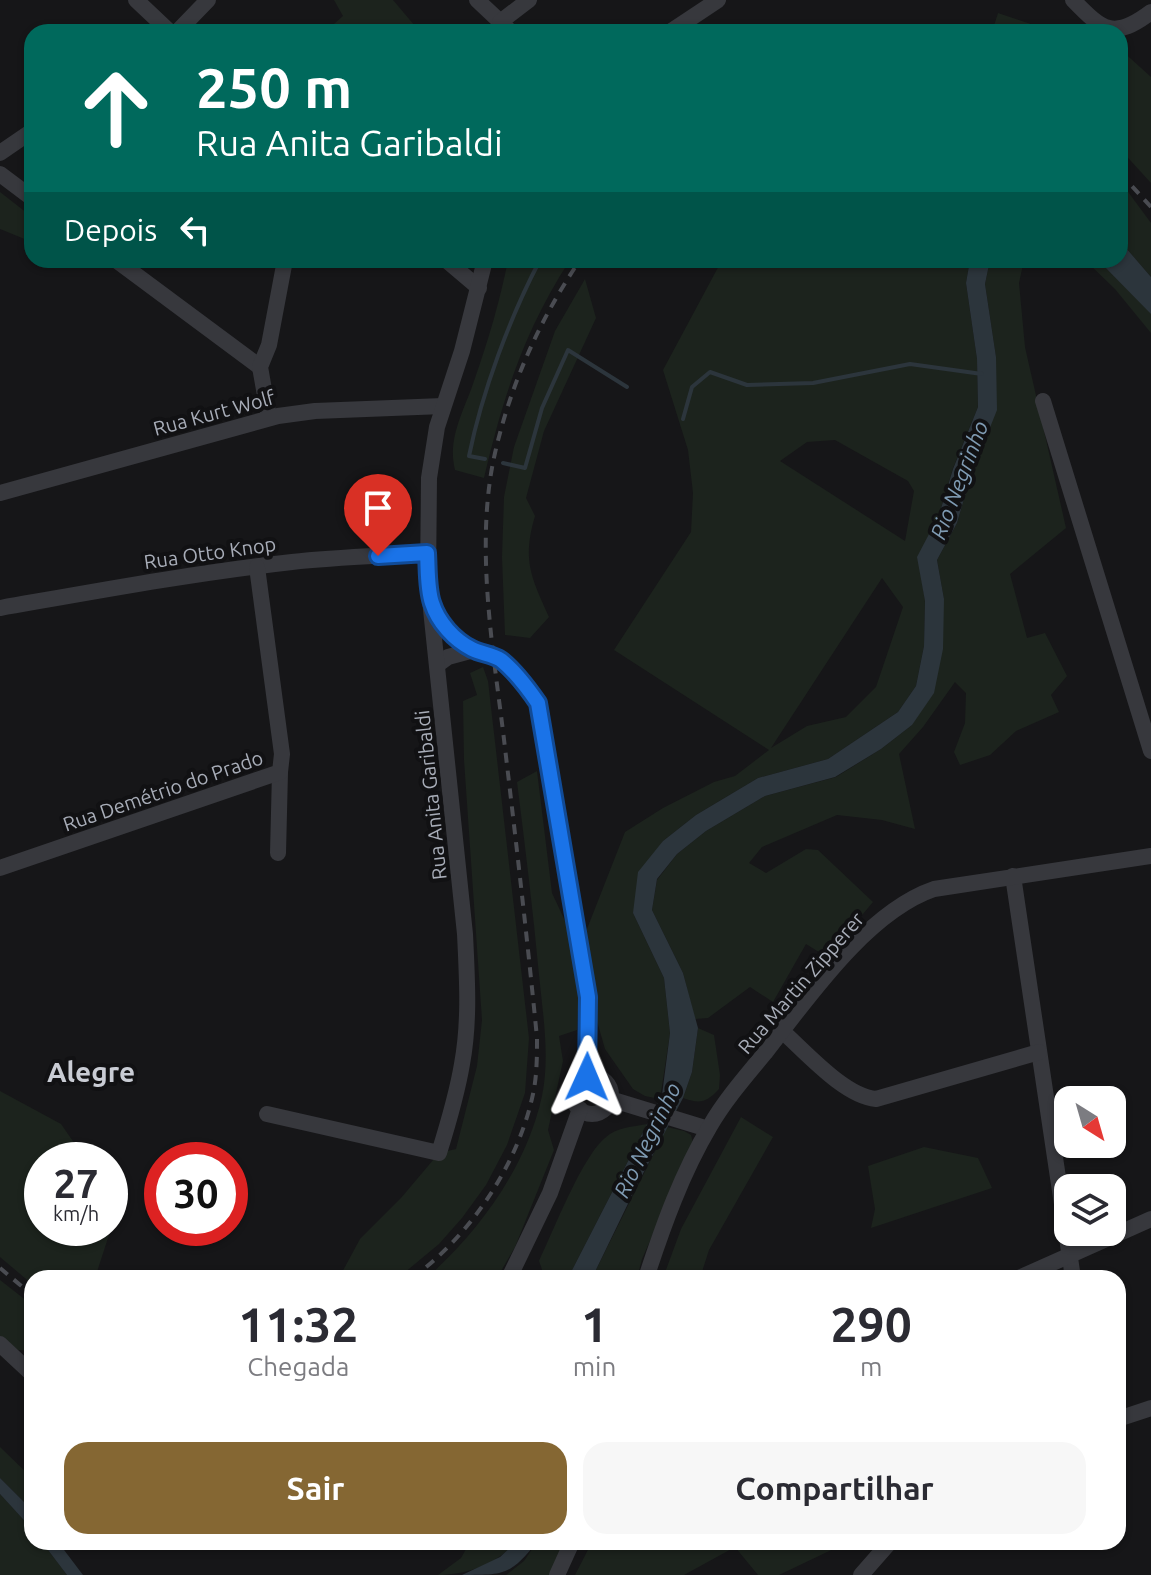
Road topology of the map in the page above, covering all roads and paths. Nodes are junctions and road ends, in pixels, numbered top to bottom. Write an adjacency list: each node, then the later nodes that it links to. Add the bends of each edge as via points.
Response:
1 (136, 0): 8 (street)
2 (208, 0): 9 (street)
3 (477, 0): 10 (street)
4 (529, 0): 11 (street)
5 (718, 0): 12 (street)
6 (1073, 0): 13 (street)
7 (1151, 12): 14 (street)
8 (162, 24)
9 (185, 24)
10 (502, 24)
11 (508, 24)
12 (682, 24)
13 (1097, 24)
14 (1128, 27)
15 (24, 136): 16 (street)
16 (0, 153)
17 (0, 174): 18 (street)
18 (24, 192)
19 (127, 268): 24 (street)
20 (283, 268): 24 (street)
21 (455, 268): 23 (street)
22 (483, 268): 23 (street, Rua Anita Garibaldi)
23 (479, 288): 26 (street, Rua Anita Garibaldi)
24 (260, 367): 27 (street)
25 (1043, 401): 35 (street)
26 (443, 406): 27 (street, Rua Kurt Wolf); 29 (street, Rua Anita Garibaldi, via 429,478)
27 (269, 418): 28 (street, Rua Kurt Wolf)
28 (0, 493)
29 (427, 553): 30 (street, Rua Otto Knop); 31 (street, Rua Anita Garibaldi)
30 (257, 567): 32 (street, Rua Otto Knop); 36 (street, Rua Demétrio do Prado)
31 (431, 602): 33 (street, via 455,638); 34 (street, Rua Anita Garibaldi)
32 (0, 608)
33 (474, 650): 34 (street); 43 (street, via 503,662 538,703 588,997)
34 (437, 665): 46 (street, Rua Anita Garibaldi, via 468,987 463,1063 439,1153)
35 (1151, 751)
36 (280, 772): 37 (street); 39 (street, Rua Demétrio do Prado)
37 (278, 853)
38 (1151, 856): 40 (street, Rua Martin Zipperer)
39 (0, 868)
40 (1013, 876): 41 (street, Rua Martin Zipperer, via 934,889 903,903 854,945); 42 (street)
41 (782, 1031): 42 (street, via 846,1087 876,1099); 47 (street, Rua Martin Zipperer)
42 (1039, 1052): 49 (street)
43 (587, 1077): 44 (street, via 608,1084); 45 (street, via 573,1095)
44 (610, 1099): 45 (street, via 601,1111); 47 (street)
45 (580, 1109): 50 (street, via 550,1193)
46 (267, 1114)
47 (708, 1129): 51 (street, Rua Martin Zipperer)
48 (1151, 1219): 49 (street)
49 (1070, 1255): 52 (street); 53 (street)
50 (513, 1270)
51 (649, 1270)
52 (1037, 1270)
53 (1072, 1270)
54 (0, 1344): 55 (street)
55 (24, 1366)
56 (1151, 1408): 57 (street)
57 (1126, 1416)
58 (568, 1550): 60 (street)
59 (883, 1550): 61 (street)
60 (557, 1575)
61 (861, 1575)

